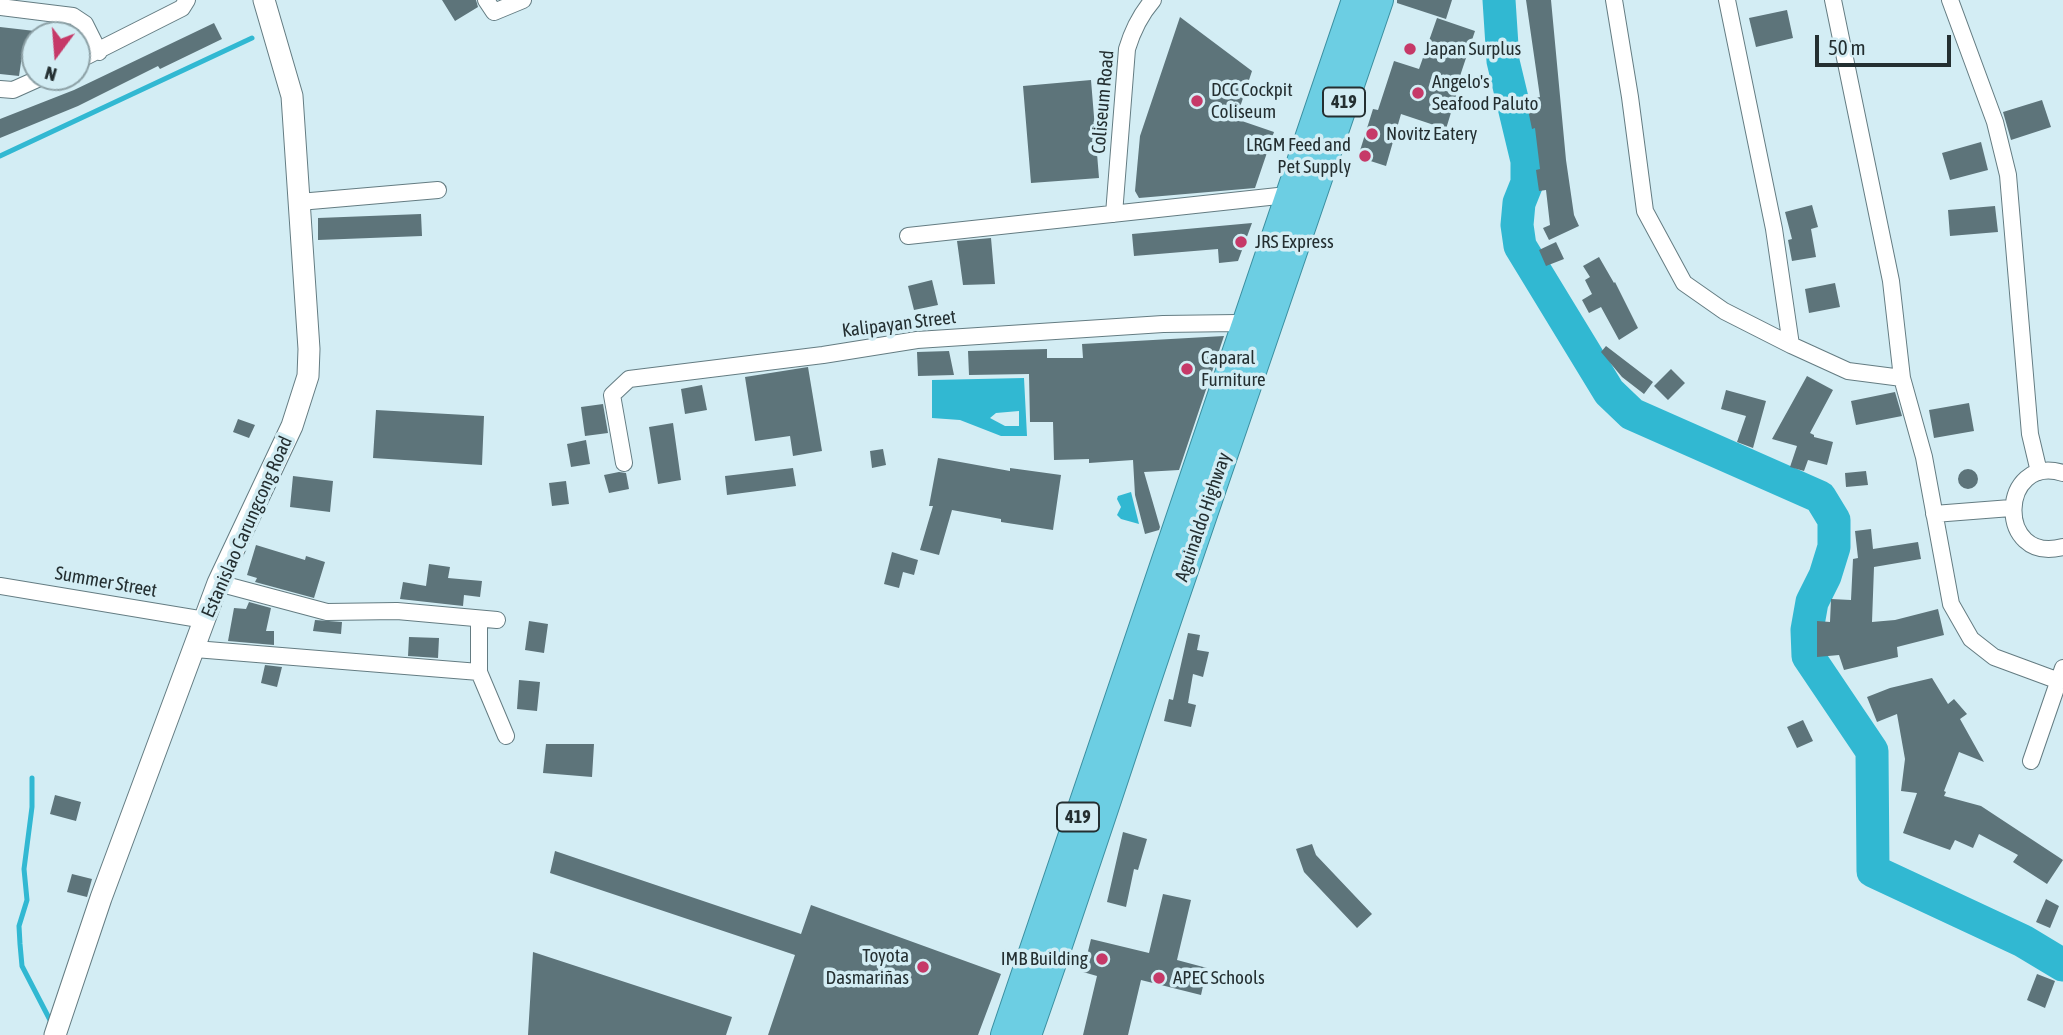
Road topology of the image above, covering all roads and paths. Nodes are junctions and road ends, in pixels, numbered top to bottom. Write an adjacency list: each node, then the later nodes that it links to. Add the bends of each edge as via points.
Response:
1 (187, 0): 13 (street, via 182,8)
2 (264, 0): 19 (street, Estanislao Carungcong Road, via 292,96)
3 (523, 0): 11 (street)
4 (1153, 0): 20 (street, Coliseum Road, via 1142,12 1127,49)
5 (1356, 0): 18 (highway, Aguinaldo Highway / 419)
6 (1379, 0): 18 (highway, Aguinaldo Highway / 419, via 1328,147)
7 (1614, 0): 23 (street, via 1645,211 1684,283 1724,311)
8 (1727, 0): 23 (street, via 1774,229)
9 (1833, 0): 24 (street, via 1891,281)
10 (1950, 0): 26 (street, via 1995,122 2008,175 2030,434)
11 (490, 6)
12 (0, 7): 13 (street, via 73,16 85,24)
13 (99, 52): 14 (street)
14 (91, 55)
15 (21, 86): 16 (street)
16 (0, 89)
17 (438, 190): 19 (street)
18 (1300, 201): 20 (street, via 1278,196); 22 (highway, Aguinaldo Highway / 419)
19 (299, 202): 31 (street, Estanislao Carungcong Road, via 308,376 292,426)
20 (1114, 215): 21 (street)
21 (908, 236)
22 (1256, 327): 25 (street, Kalipayan Street, via 1163,324 917,340 629,379 612,395); 42 (highway, Aguinaldo Highway / 419); 43 (highway, Aguinaldo Highway / 419)
23 (1791, 345): 24 (street, via 1848,371)
24 (1902, 378): 29 (street)
25 (624, 463)
26 (2039, 472): 27 (street); 28 (street, via 2016,491)
27 (2063, 473)
28 (2011, 508): 29 (street); 30 (street, via 2013,522 2030,543)
29 (1934, 514): 38 (street, via 1951,604 1971,639 1994,657)
30 (2063, 547)
31 (218, 583): 33 (street, via 327,612 397,611); 34 (street, Estanislao Carungcong Road)
32 (0, 586): 34 (street, Summer Street)
33 (479, 618): 35 (street); 37 (street)
34 (205, 620): 36 (street, Estanislao Carungcong Road)
35 (497, 620)
36 (195, 649): 37 (street); 41 (street, Estanislao Carungcong Road)
37 (480, 672): 39 (street)
38 (2061, 675): 40 (street)
39 (506, 736)
40 (2031, 761)
41 (55, 1035)
42 (1005, 1035)
43 (1027, 1035)

